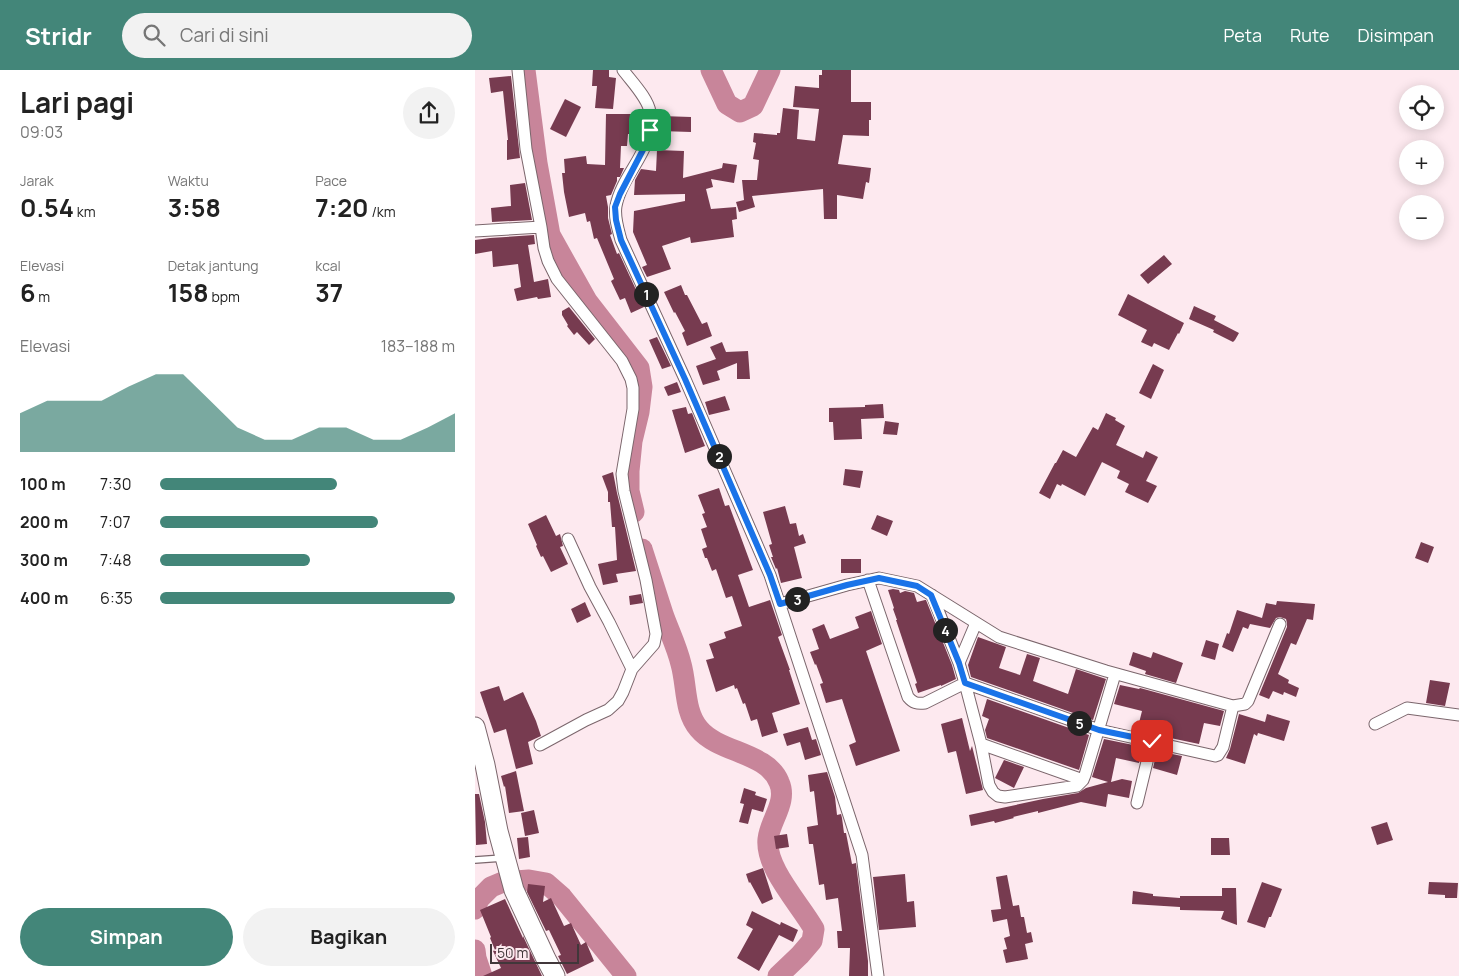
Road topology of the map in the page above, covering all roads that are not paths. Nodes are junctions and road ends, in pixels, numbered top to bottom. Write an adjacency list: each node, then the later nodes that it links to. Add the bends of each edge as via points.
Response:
1 (518, 70): 3 (street, via 526,148)
2 (623, 70): 8 (street, via 645,100 650,112 650,130 615,207 621,240 685,379)
3 (541, 227): 4 (street); 12 (street, via 548,262 557,279 622,361 633,388 624,490 656,634 654,644)
4 (475, 231)
5 (569, 539): 12 (street)
6 (868, 580): 7 (street, via 879,578 917,586); 8 (street); 14 (street, via 908,697 918,704 925,703)
7 (931, 595): 9 (street); 11 (street)
8 (780, 604): 28 (street, via 862,855)
9 (976, 623): 11 (street); 13 (street, via 999,637)
10 (1280, 624): 15 (street, via 1248,701)
11 (959, 663): 14 (street)
12 (632, 669): 22 (street, via 618,701 608,710)
13 (1115, 674): 15 (street); 19 (street)
14 (965, 683): 19 (street); 21 (street)
15 (1233, 706): 20 (street, via 1223,748 1218,755)
16 (1459, 715): 17 (street, via 1407,708)
17 (1375, 724)
18 (475, 727): 26 (main road)
19 (1099, 730): 20 (street); 23 (street)
20 (1152, 741): 24 (street)
21 (981, 744): 23 (street); 23 (street, via 989,785 998,796 1077,786)
22 (540, 745)
23 (1083, 780)
24 (1137, 803)
25 (475, 860): 26 (lane)
26 (509, 874): 27 (main road)
27 (555, 976)
28 (878, 976)

